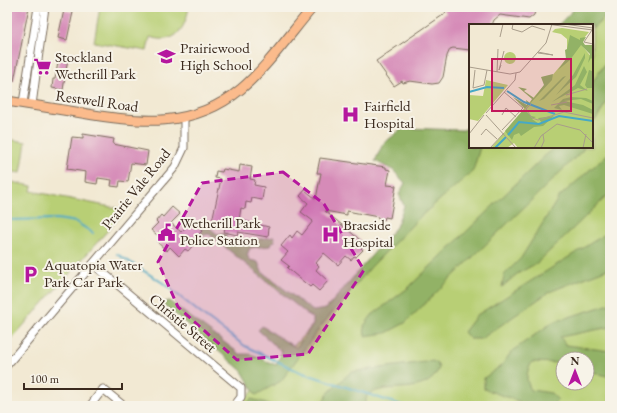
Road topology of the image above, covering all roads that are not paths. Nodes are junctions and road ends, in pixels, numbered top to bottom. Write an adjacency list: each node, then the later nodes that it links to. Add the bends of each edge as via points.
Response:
1 (38, 7): 5 (street)
2 (45, 7): 6 (street)
3 (313, 7): 7 (main road, via 255,76 240,90 221,103)
4 (7, 101): 5 (main road, Restwell Road)
5 (23, 103): 6 (main road, Restwell Road)
6 (32, 105): 7 (main road, Restwell Road, via 136,121)
7 (184, 118): 8 (street, Prairie Vale Road, via 185,143 179,160)
8 (93, 264): 9 (street, Prairie Vale Road); 12 (street, Christie Street, via 241,388 241,397)
9 (7, 365)
10 (90, 406): 11 (street, via 104,389)
11 (124, 406)
12 (234, 406)

